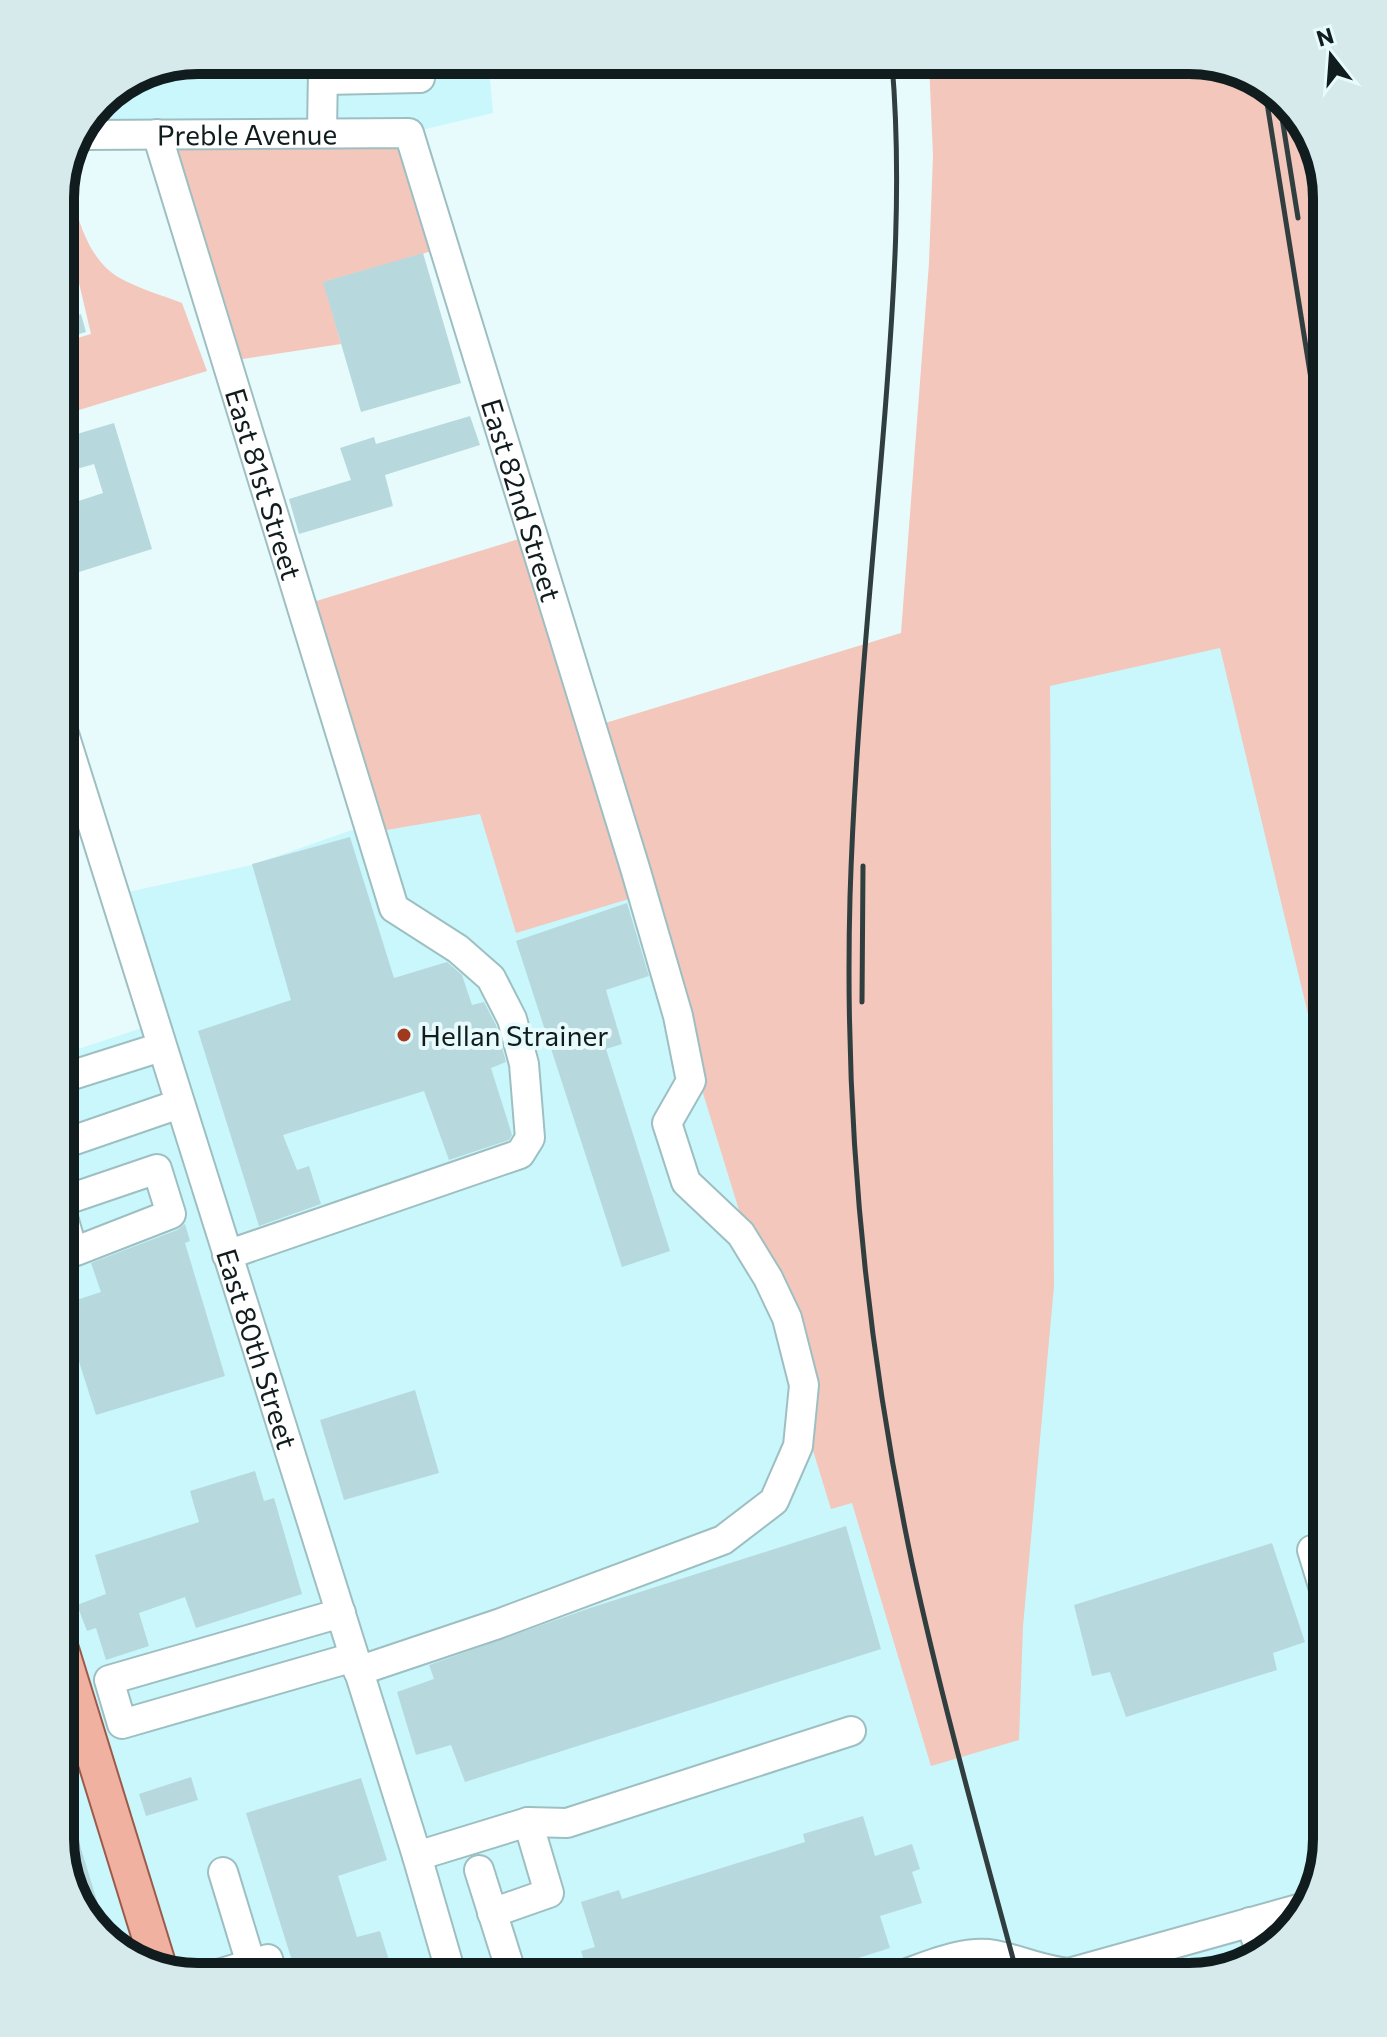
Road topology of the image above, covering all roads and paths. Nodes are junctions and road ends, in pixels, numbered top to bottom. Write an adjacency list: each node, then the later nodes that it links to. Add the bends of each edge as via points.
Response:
1 (324, 74): 2 (street); 3 (street)
2 (420, 74)
3 (322, 133): 4 (street, Preble Avenue); 5 (street, Preble Avenue)
4 (409, 133): 20 (street, East 82nd Street, via 678,1016 691,1081 667,1123 686,1182 741,1234 768,1278 787,1318 804,1385 798,1446 774,1501 723,1540 498,1624)
5 (157, 134): 6 (street, Preble Avenue); 16 (street, East 81st Street, via 394,908 458,949 491,978 512,1019 524,1064 530,1138 520,1154)
6 (92, 135)
7 (74, 766): 8 (street, East 80th Street)
8 (161, 1047): 9 (street); 10 (street, East 80th Street)
9 (74, 1075)
10 (179, 1104): 11 (street); 12 (street, East 80th Street)
11 (74, 1140)
12 (199, 1168): 13 (street); 16 (street, East 80th Street)
13 (160, 1180): 14 (street, via 157,1169); 15 (street, via 168,1217)
14 (74, 1199)
15 (74, 1252)
16 (227, 1255): 19 (street, East 80th Street)
17 (1312, 1550): 18 (street)
18 (1313, 1553)
19 (341, 1613): 20 (street, East 80th Street); 20 (street, East 82nd Street, via 109,1680 122,1724)
20 (356, 1664): 24 (street, East 80th Street)
21 (74, 1691): 31 (main road)
22 (851, 1731): 23 (street, via 567,1823)
23 (528, 1822): 24 (street); 28 (street, via 549,1893)
24 (417, 1856): 34 (street, East 80th Street)
25 (479, 1870): 28 (street)
26 (223, 1872): 33 (street)
27 (1289, 1911): 29 (street)
28 (492, 1913): 32 (street)
29 (1250, 1922): 30 (street); 37 (street)
30 (1257, 1942)
31 (155, 1955)
32 (508, 1962)
33 (259, 1963)
34 (448, 1963)
35 (954, 1963): 36 (street, via 971,1954)
36 (1021, 1963)
37 (1122, 1963)

